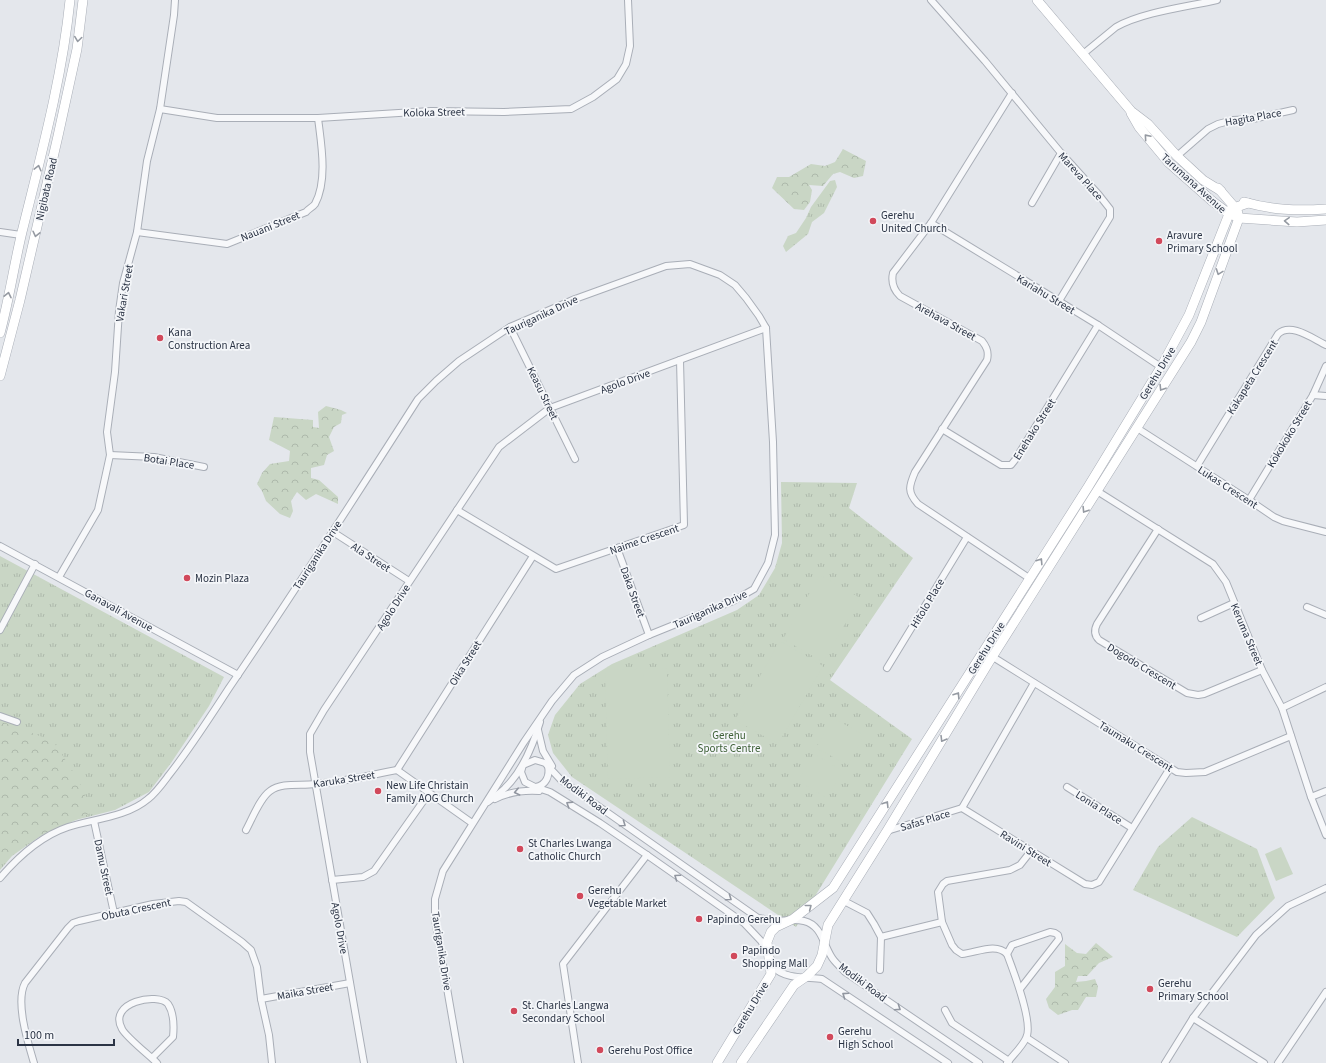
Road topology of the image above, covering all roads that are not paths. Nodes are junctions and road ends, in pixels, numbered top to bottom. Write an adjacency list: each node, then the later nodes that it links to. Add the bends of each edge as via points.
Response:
1 (70, 0): 26 (street, Nigibata Road, one-way to 1, via 60,69)
2 (83, 0): 36 (street, Nigibata Road, one-way to 36, via 77,49 58,136)
3 (175, 0): 10 (street, Vakari Street)
4 (628, 0): 13 (street, Koloka Street, via 630,46 626,64 617,79 593,98 571,109 504,112 431,111)
5 (931, 0): 9 (street, Mareva Place)
6 (1037, 0): 8 (street, Tarumana Avenue)
7 (1217, 0): 8 (street, via 1121,24)
8 (1083, 54): 12 (street, Tarumana Avenue)
9 (1012, 93): 14 (street, Mareva Place); 23 (street, Arehava Street)
10 (160, 109): 13 (street, Koloka Street, via 217,118); 25 (street, Vakari Street, via 147,161)
11 (1293, 110): 15 (street, Hagita Place, via 1218,124 1208,129)
12 (1131, 111): 15 (street, Tarumana Avenue, via 1148,124); 20 (street, Tarumana Avenue, one-way to 12, via 1212,201 1169,163 1138,127)
13 (318, 118): 25 (street, Nauani Street, via 323,157 320,187 314,205 306,212 227,244)
14 (1061, 153): 17 (street); 27 (street, Mareva Place, via 1108,205 1110,217)
15 (1177, 156): 16 (street, Tarumana Avenue, via 1203,180)
16 (1218, 188): 18 (street, Tarumana Avenue, via 1236,200); 20 (street)
17 (1032, 203)
18 (1248, 203): 19 (street, Tarumana Avenue, via 1296,211); 20 (street)
19 (1326, 209)
20 (1231, 210): 21 (street, Tarumana Avenue); 35 (street, Gerehu Drive, via 1189,315)
21 (1239, 218): 22 (street, Tarumana Avenue, one-way to 21, via 1296,222); 40 (street, Gerehu Drive, one-way to 40, via 1194,335)
22 (1326, 220)
23 (930, 223): 27 (street, Kariahu Street); 41 (street, Arehava Street, via 893,273 893,285 900,296 982,342 988,350 987,360)
24 (0, 232): 26 (street)
25 (137, 232): 42 (street, Vakari Street, via 123,283 119,311 115,372 107,432)
26 (21, 235): 31 (street, Nigibata Road, one-way to 26)
27 (1059, 301): 28 (street, Kariahu Street)
28 (1098, 325): 35 (street, Kariahu Street); 41 (street, Enehako Street, via 1011,465 1001,465)
29 (510, 327): 30 (street, Tauriganika Drive, via 646,272 666,266 690,264 720,275 735,285); 39 (street, Keasu Street); 50 (street, Tauriganika Drive, via 459,361 418,399)
30 (766, 328): 33 (street, Agolo Drive); 65 (street, Tauriganika Drive, via 773,442 775,535 768,562 754,589 733,601)
31 (0, 333)
32 (1326, 345): 44 (street, Kakapeta Crescent, via 1289,329 1278,334)
33 (680, 360): 39 (street, Agolo Drive); 54 (street, Naime Crescent, via 684,525)
34 (1326, 366): 37 (street, Kokokoko Street)
35 (1161, 367): 58 (street, Gerehu Drive, one-way to 35)
36 (0, 376)
37 (1313, 395): 38 (street); 47 (street, Kokokoko Street)
38 (1326, 396)
39 (550, 408): 43 (street, Keasu Street); 48 (street, Agolo Drive, via 499,447)
40 (1137, 428): 44 (street, Lukas Crescent); 46 (street, Gerehu Drive)
41 (942, 429): 52 (street, Arehava Street, via 915,472 910,488 918,504)
42 (110, 456): 45 (street, Botai Place, via 154,457); 57 (street, Vakari Street, via 98,510)
43 (575, 459)
44 (1197, 466): 47 (street, Lukas Crescent)
45 (204, 467)
46 (1097, 491): 49 (street, Keruma Street); 66 (street, Gerehu Drive, one-way to 66)
47 (1250, 500): 51 (street, Lukas Crescent, via 1283,521)
48 (457, 510): 55 (street, Naime Crescent); 59 (street, Agolo Drive)
49 (1158, 529): 60 (street, Keruma Street, via 1213,564 1226,582); 68 (street, Dogodo Crescent, via 1097,624 1096,638 1192,695 1204,694)
50 (333, 532): 59 (street, Ala Street); 69 (street, Tauriganika Drive)
51 (1326, 532)
52 (967, 537): 58 (street, Arehava Street); 67 (street, Hitolo Place)
53 (0, 546): 56 (street, Ganavali Avenue)
54 (617, 548): 55 (street, Naime Crescent, via 556,569); 65 (street, Daka Street)
55 (533, 556): 80 (street, Oika Street)
56 (35, 564): 57 (street, Ganavali Avenue); 64 (street)
57 (59, 577): 69 (street, Ganavali Avenue)
58 (1029, 578): 104 (street, Gerehu Drive, one-way to 58, via 833,888)
59 (409, 581): 82 (street, Agolo Drive, via 310,734)
60 (1234, 603): 63 (street); 68 (street, Keruma Street)
61 (1307, 607): 62 (street)
62 (1326, 615)
63 (1201, 618)
64 (0, 630)
65 (649, 635): 74 (street, Tauriganika Drive, via 602,657 574,675)
66 (993, 657): 70 (street, Taumaku Crescent); 95 (street, Gerehu Drive, one-way to 95)
67 (887, 668)
68 (1262, 670): 72 (street, Keruma Street)
69 (238, 675): 91 (street, Tauriganika Drive, via 181,760 152,795 133,808)
70 (1034, 683): 79 (street, Taumaku Crescent); 90 (street)
71 (1326, 687): 72 (street)
72 (1282, 708): 76 (street, Keruma Street)
73 (0, 716): 75 (street)
74 (541, 717): 77 (street, Tauriganika Drive); 81 (street, via 538,731); 89 (street, Tauriganika Drive, via 500,778)
75 (17, 722)
76 (1291, 736): 79 (street, Taumaku Crescent, via 1205,772 1177,772); 88 (street, Keruma Street)
77 (523, 765): 78 (street, via 535,760); 83 (street, Modiki Road, via 521,772 525,782); 89 (street, Tauriganika Drive, via 506,787)
78 (548, 766): 81 (street, Modiki Road); 83 (street, via 550,773 547,780 541,786)
79 (1170, 768): 93 (street, Ravini Street)
80 (397, 770): 82 (street, Karuka Street); 87 (street)
81 (554, 772): 104 (street, Modiki Road, one-way to 104, via 561,780 758,918 778,921)
82 (315, 784): 94 (street, Karuka Street, via 280,786 272,789 263,799); 100 (street, Agolo Drive)
83 (535, 787): 86 (street, Modiki Road)
84 (1066, 787): 93 (street, Lonia Place)
85 (1326, 791): 88 (street)
86 (550, 792): 89 (street, one-way to 89, via 526,790 502,796); 98 (street, Modiki Road, one-way to 86)
87 (429, 793): 92 (street); 100 (street, via 374,872 363,877)
88 (1311, 797): 96 (street, Keruma Street)
89 (486, 804): 92 (street, Tauriganika Drive)
90 (962, 808): 95 (street, Safas Place); 97 (street, Ravini Street)
91 (94, 821): 99 (street, Tauriganika Drive, via 67,827 44,839 14,862); 103 (street, Damu Street)
92 (472, 823): 124 (street, Tauriganika Drive, via 443,871 435,899 435,919)
93 (1132, 828): 97 (street, Ravini Street, via 1099,882 1092,885 1085,884)
94 (246, 830)
95 (887, 831): 102 (street, Gerehu Drive)
96 (1326, 835)
97 (1031, 851): 105 (street, via 1020,865 1010,870 947,881 943,884 938,892)
98 (647, 855): 108 (street, Modiki Road, one-way to 98, via 744,923); 125 (street, via 563,964)
99 (0, 878)
100 (332, 880): 112 (street, Agolo Drive)
101 (1326, 888): 117 (street, via 1288,906 1256,935)
102 (844, 902): 106 (street, via 867,913); 107 (street, Gerehu Drive, via 828,925)
103 (114, 913): 115 (street, Obuta Crescent, via 173,901 186,902 251,950 257,967); 121 (street, Obuta Crescent, via 73,923 25,983 22,990 25,1034)
104 (793, 919): 107 (street, Modiki Road, via 806,921 818,929); 108 (street, Gerehu Drive, via 771,932 767,942)
105 (942, 922): 106 (street); 109 (street, via 952,945 962,954 993,948)
106 (881, 937): 110 (street)
107 (824, 943): 111 (street, Gerehu Drive, via 817,966); 129 (street, Modiki Road, one-way to 129, via 831,958 845,972)
108 (768, 952): 111 (street, Modiki Road, via 776,968 790,977); 126 (street, Gerehu Drive, via 771,974)
109 (1007, 954): 113 (street); 113 (street, via 1010,946 1050,932 1056,934 1059,939)
110 (880, 970)
111 (807, 976): 127 (street, Gerehu Drive, via 794,985); 128 (street, Modiki Road, one-way to 111, via 822,979)
112 (350, 983): 115 (street, Maika Street); 123 (street, Agolo Drive)
113 (1020, 989): 118 (street, via 1029,1028)
114 (1326, 992): 133 (street)
115 (261, 999): 122 (street, Obuta Crescent)
116 (945, 1010): 120 (street, via 952,1023)
117 (1193, 1018): 131 (street); 132 (street)
118 (1027, 1038): 120 (street); 130 (street)
119 (155, 1061): 119 (street, via 173,1037 174,1027 168,1004 163,1000 149,998 128,1005 121,1010 118,1019 122,1030)
120 (1008, 1062)
121 (34, 1063)
122 (272, 1063)
123 (364, 1063)
124 (460, 1063)
125 (578, 1063)
126 (717, 1063)
127 (741, 1063)
128 (948, 1063)
129 (979, 1063)
130 (1065, 1063)
131 (1165, 1063)
132 (1264, 1063)
133 (1278, 1063)

